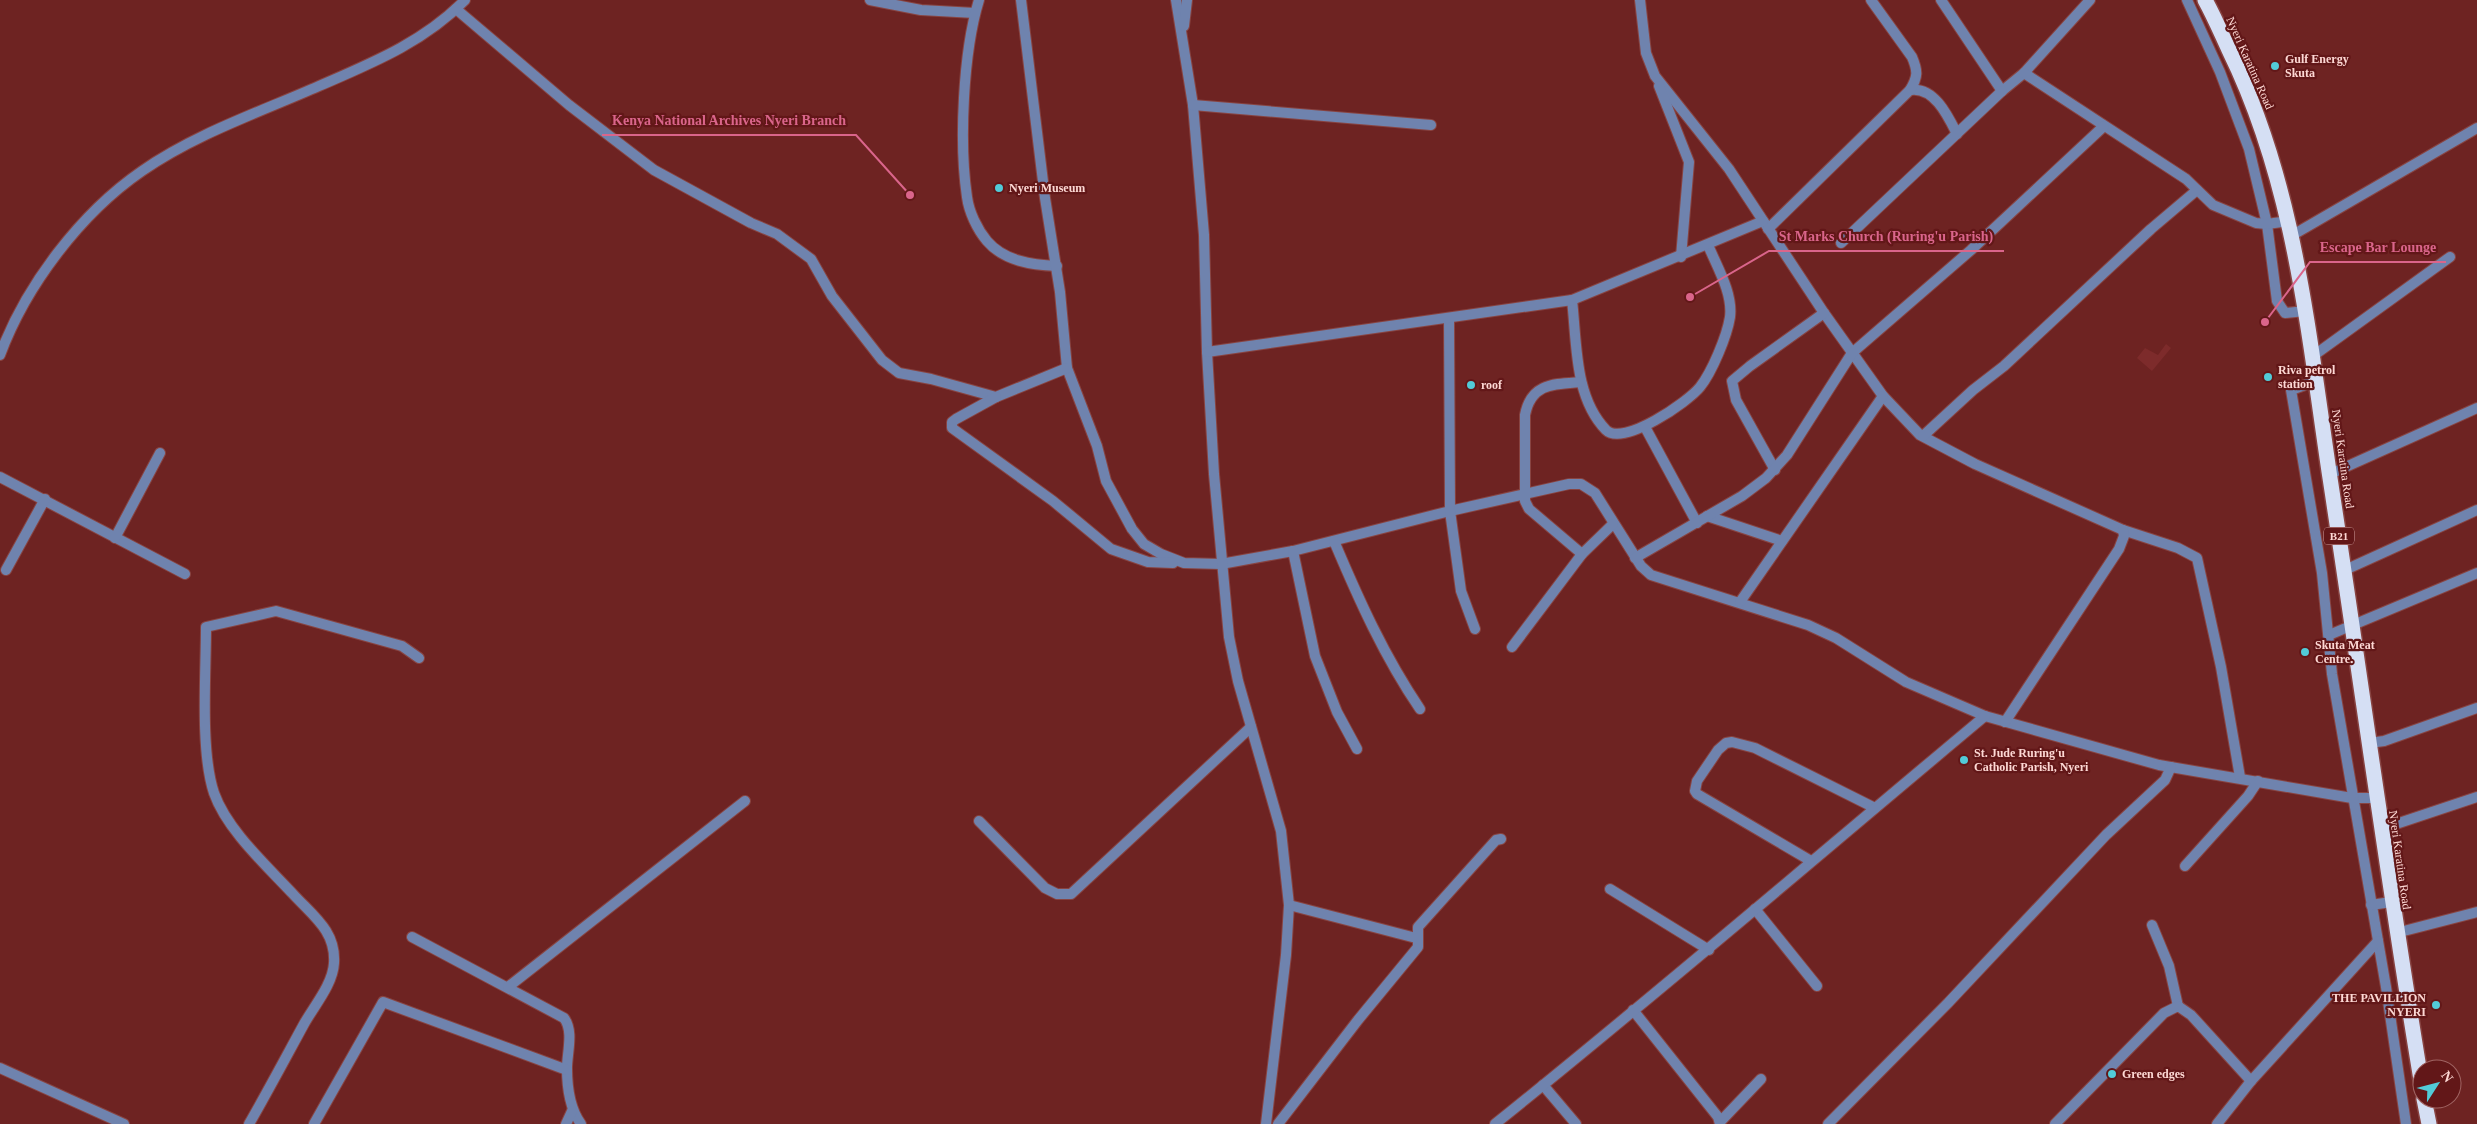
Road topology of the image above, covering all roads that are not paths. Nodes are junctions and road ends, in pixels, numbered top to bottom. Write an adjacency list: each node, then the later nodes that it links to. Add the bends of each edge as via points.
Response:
1 (465, 0): 13 (street)
2 (870, 0): 15 (street, via 920,10)
3 (979, 0): 15 (street)
4 (1020, 0): 35 (street, via 1045,198)
5 (1176, 0): 16 (street)
6 (1186, 0): 16 (street)
7 (1640, 0): 17 (street, via 1646,53)
8 (1870, 0): 19 (street, via 1912,57 1918,74)
9 (1941, 0): 20 (street)
10 (2187, 0): 14 (street)
11 (2085, 2): 18 (street)
12 (2206, 2): 14 (street); 27 (highway, Nyeri Karatina Road / B21, via 2262,128)
13 (456, 9): 43 (street, via 425,35 393,53 223,127 141,171 94,212 63,246 21,306); 49 (street, via 569,105 654,170 777,234 811,259 832,296 882,360 899,373)
14 (2192, 13): 28 (street, via 2220,72 2249,149)
15 (975, 14): 35 (street, via 964,97 967,198 976,225 988,242 1022,262)
16 (1183, 35): 21 (street)
17 (1654, 73): 29 (street, via 1729,169); 33 (street, via 1689,162)
18 (2024, 74): 20 (street); 23 (street)
19 (1910, 90): 25 (street, via 1922,90 1933,97); 29 (street)
20 (2002, 91): 25 (street)
21 (1192, 105): 22 (street); 41 (street, via 1204,235)
22 (1431, 125)
23 (2104, 126): 26 (street, via 2186,179); 42 (street, via 1971,250)
24 (2477, 128): 30 (street)
25 (1958, 134): 31 (street)
26 (2197, 190): 28 (street, via 2206,200 2225,211 2248,221); 52 (street)
27 (2289, 221): 28 (street); 30 (highway, Nyeri Karatina Road / B21)
28 (2267, 224): 37 (street, via 2276,301 2286,313)
29 (1766, 225): 32 (street); 38 (street)
30 (2292, 236): 37 (highway, Nyeri Karatina Road / B21)
31 (1841, 243)
32 (1708, 246): 33 (street); 51 (street, via 1729,296 1730,318 1726,334 1700,388)
33 (1681, 257): 36 (street)
34 (2450, 257): 44 (street)
35 (1057, 266): 45 (street)
36 (1572, 300): 40 (street); 47 (street)
37 (2305, 312): 44 (highway, Nyeri Karatina Road / B21)
38 (1824, 313): 42 (street); 54 (street, via 1732,381 1736,400)
39 (1422, 317): 41 (street)
40 (1449, 319): 41 (street); 60 (street)
41 (1207, 352): 72 (street)
42 (1852, 353): 48 (street); 54 (street)
43 (0, 355)
44 (2313, 356): 46 (highway, Nyeri Karatina Road / B21)
45 (1067, 368): 49 (street); 71 (street, via 1097,446 1106,481 1132,530 1144,544)
46 (2316, 381): 55 (highway, Nyeri Karatina Road / B21); 80 (street, via 2291,390)
47 (1582, 382): 51 (street, via 1588,402 1607,431 1622,435); 57 (street, via 1546,387 1532,396 1527,404)
48 (1883, 396): 52 (street); 67 (street)
49 (996, 397): 71 (street, via 956,419 952,428 1053,501 1111,549 1148,562)
50 (2477, 408): 55 (street)
51 (1645, 427): 62 (street)
52 (1923, 436): 64 (street, via 1975,464)
53 (160, 453): 65 (street)
54 (1775, 470): 61 (street, via 1742,496)
55 (2330, 474): 74 (highway, Nyeri Karatina Road / B21)
56 (0, 477): 58 (street)
57 (1526, 494): 60 (street); 63 (street, via 1582,484 1595,493); 69 (street, via 1529,509)
58 (45, 499): 65 (street); 73 (street)
59 (2477, 510): 74 (street)
60 (1450, 511): 66 (street); 79 (street, via 1461,591)
61 (1708, 516): 62 (street); 67 (street)
62 (1697, 523): 70 (street)
63 (1613, 524): 69 (street); 70 (street)
64 (2123, 530): 86 (street, via 2119,549); 91 (street, via 2178,548 2197,558 2221,667)
65 (115, 538): 76 (street)
66 (1334, 541): 68 (street); 84 (street, via 1379,641)
67 (1782, 541): 77 (street)
68 (1293, 551): 72 (street); 89 (street, via 1315,656)
69 (1582, 554): 81 (street)
70 (1635, 558): 77 (street, via 1651,575)
71 (1184, 563): 72 (street)
72 (1220, 564): 87 (street, via 1229,637)
73 (6, 570)
74 (2345, 570): 78 (highway, Nyeri Karatina Road / B21)
75 (2477, 573): 78 (street)
76 (185, 574)
77 (1740, 602): 85 (street, via 1836,638 1906,682)
78 (2353, 625): 80 (street); 88 (highway, Nyeri Karatina Road / B21)
79 (1475, 629)
80 (2329, 635): 93 (street)
81 (1512, 647)
82 (419, 658): 129 (street, via 402,646 276,611 206,627 207,757 214,793 224,814 242,837 320,920 331,941 334,962 322,994)
83 (2477, 708): 88 (street, via 2384,741)
84 (1420, 709)
85 (1985, 716): 86 (street); 97 (street)
86 (2006, 722): 90 (street)
87 (1251, 727): 98 (street, via 1071,894 1057,894 1045,888); 105 (street, via 1281,831)
88 (2368, 743): 94 (highway, Nyeri Karatina Road / B21)
89 (1357, 748)
90 (2171, 767): 91 (street); 137 (street, via 2165,780 2106,836 1948,1004)
91 (2240, 777): 92 (street)
92 (2258, 781): 93 (street); 102 (street)
93 (2352, 798): 94 (street); 106 (street)
94 (2376, 798): 99 (highway, Nyeri Karatina Road / B21)
95 (2477, 798): 99 (street)
96 (745, 801): 116 (street)
97 (1875, 808): 101 (street); 101 (street, via 1755,748 1732,742 1721,746 1697,781 1697,794)
98 (979, 820)
99 (2381, 829): 104 (highway, Nyeri Karatina Road / B21)
100 (1501, 839): 112 (street, via 1496,840 1418,927)
101 (1811, 861): 107 (street)
102 (2186, 866)
103 (1610, 889): 114 (street)
104 (2391, 902): 106 (street); 110 (highway, Nyeri Karatina Road / B21)
105 (1289, 905): 112 (street); 133 (street)
106 (2371, 905): 113 (street)
107 (1754, 909): 114 (street); 115 (street)
108 (2477, 912): 110 (street)
109 (2152, 925): 117 (street, via 2169,966)
110 (2396, 933): 119 (highway, Nyeri Karatina Road / B21)
111 (412, 936): 116 (street)
112 (1416, 938): 134 (street, via 1418,947)
113 (2378, 942): 123 (street); 140 (street)
114 (1708, 950): 118 (street)
115 (1816, 986)
116 (508, 987): 121 (street, via 566,1020 569,1027)
117 (2178, 1006): 123 (street, via 2191,1015); 138 (street, via 2164,1013)
118 (1633, 1010): 124 (street); 127 (street)
119 (2417, 1059)
120 (1, 1070): 128 (street)
121 (567, 1070): 126 (street); 130 (street, via 383,1002)
122 (1761, 1079): 127 (street)
123 (2251, 1081): 139 (street)
124 (1543, 1084): 135 (street); 136 (street)
125 (2426, 1109): 141 (highway)
126 (572, 1111): 131 (street); 132 (street)
127 (1720, 1123)
128 (124, 1124)
129 (250, 1124)
130 (314, 1124)
131 (566, 1124)
132 (580, 1124)
133 (1266, 1124)
134 (1278, 1124)
135 (1495, 1124)
136 (1576, 1124)
137 (1828, 1124)
138 (2054, 1124)
139 (2217, 1124)
140 (2406, 1124)
141 (2428, 1124)

